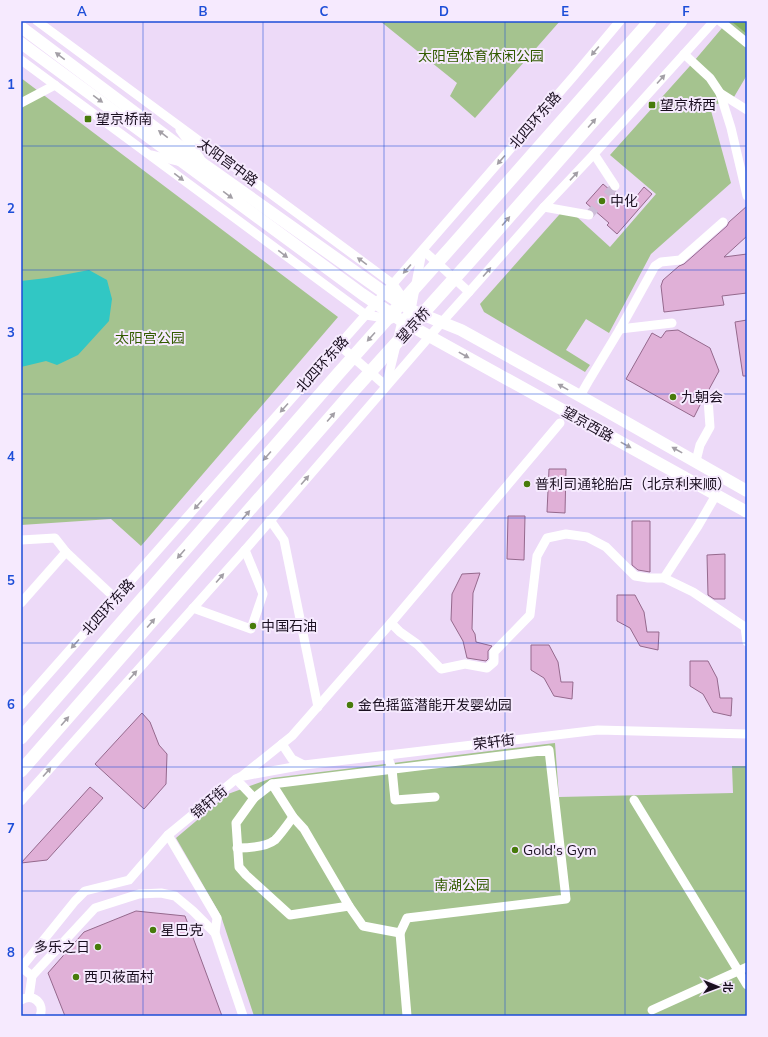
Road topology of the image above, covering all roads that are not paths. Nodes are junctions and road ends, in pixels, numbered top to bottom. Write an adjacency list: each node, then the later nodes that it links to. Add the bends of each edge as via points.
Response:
1 (37, 21): 16 (street, 太阳宫中路)
2 (620, 21): 27 (street, 北四环东路, one-way to 27)
3 (650, 21): 26 (highway, 北四环东路)
4 (681, 21): 66 (highway, 望京桥, one-way to 4)
5 (714, 21): 10 (street)
6 (720, 21): 9 (street)
7 (21, 27): 20 (main road, 太阳宫中路, one-way to 7)
8 (21, 43): 19 (main road, 太阳宫中路, one-way to 19)
9 (747, 43)
10 (684, 54): 13 (street, via 710,78); 18 (street, one-way to 10)
11 (21, 60): 12 (street)
12 (55, 85): 14 (street); 17 (street)
13 (720, 93): 15 (street); 22 (street)
14 (21, 103)
15 (747, 110)
16 (174, 122): 20 (street); 28 (street, 太阳宫中路, one-way to 16)
17 (147, 153): 19 (street); 32 (street, one-way to 32)
18 (594, 154): 21 (street); 23 (street, one-way to 18)
19 (185, 164): 30 (main road, 太阳宫中路, one-way to 30)
20 (206, 166): 28 (main road, 太阳宫中路)
21 (615, 186)
22 (747, 196)
23 (544, 207): 24 (street); 29 (street, one-way to 23)
24 (589, 215)
25 (723, 222): 36 (street, via 680,260 661,262 655,266)
26 (453, 245): 39 (highway, 望京桥, one-way to 39)
27 (423, 250): 28 (street, 北四环东路, one-way to 28); 29 (street); 31 (street)
28 (389, 289): 30 (street, 北四环东路); 31 (main road, 望京西路)
29 (469, 292): 34 (street)
30 (376, 304): 32 (street, 北四环东路); 33 (main road, 太阳宫中路)
31 (411, 310): 33 (street); 34 (main road, 望京西路)
32 (366, 316): 33 (street); 38 (street, 北四环东路)
33 (402, 321): 37 (main road, 望京西路); 40 (street)
34 (442, 322): 37 (street); 41 (main road, 望京西路, one-way to 34)
35 (672, 323): 36 (street)
36 (620, 329): 41 (street)
37 (430, 336): 40 (street); 46 (main road, 望京西路, one-way to 46)
38 (339, 345): 40 (street); 53 (street, 北四环东路, one-way to 53)
39 (338, 374): 61 (highway, 北四环东路, one-way to 61)
40 (386, 386): 48 (street, one-way to 40)
41 (580, 396): 44 (main road, 望京西路, one-way to 41)
42 (708, 399): 44 (street, via 710,427 700,445)
43 (560, 423): 56 (street, 锦轩街)
44 (696, 461): 45 (main road, 望京西路)
45 (747, 491)
46 (716, 495): 47 (main road, 望京西路); 52 (street)
47 (747, 512)
48 (270, 520): 50 (street); 59 (street, via 284,540)
49 (21, 540): 51 (street, via 55,538)
50 (244, 550): 55 (street, one-way to 50); 55 (street, via 263,594 251,629)
51 (66, 552): 53 (street); 54 (street)
52 (664, 578): 56 (street, via 634,576 606,548 587,537 566,534 547,538 537,556 530,614 494,652 494,662 487,668 465,664 441,669 417,644); 57 (street, via 693,592 745,626)
53 (115, 598): 58 (street, 北四环东路, one-way to 58)
54 (21, 603)
55 (193, 608): 72 (street, one-way to 55)
56 (391, 623): 59 (street, 锦轩街)
57 (747, 642)
58 (21, 704)
59 (318, 707): 62 (street, 锦轩街)
60 (747, 734): 63 (street, 荣轩街, via 598,730)
61 (21, 738)
62 (282, 744): 64 (street, via 292,759); 67 (street, 锦轩街)
63 (386, 755): 64 (street, 荣轩街); 65 (street)
64 (304, 765): 67 (street, 荣轩街)
65 (392, 768): 68 (street); 69 (street, via 395,800); 78 (street, via 549,750 566,899 407,918)
66 (21, 771)
67 (239, 777): 70 (street); 74 (street, 锦轩街)
68 (272, 784): 70 (street); 73 (street)
69 (435, 797)
70 (254, 798): 75 (street, via 236,823)
71 (634, 800): 80 (street)
72 (21, 801)
73 (293, 818): 75 (street, via 274,840 251,848); 76 (street, via 304,829)
74 (168, 835): 77 (street, via 217,918); 79 (street, 锦轩街, via 129,880 84,891)
75 (237, 848): 76 (street, via 239,867 290,915)
76 (349, 906): 78 (street, via 363,926)
77 (215, 933): 81 (street, via 175,896 161,893 139,894 95,908); 86 (street)
78 (400, 933): 87 (street)
79 (21, 967): 81 (street)
80 (743, 969): 82 (street); 84 (street)
81 (32, 976): 83 (street)
82 (747, 985)
83 (25, 999): 85 (street, via 37,1000 42,1008)
84 (652, 1010)
85 (40, 1016)
86 (243, 1016)
87 (407, 1016)

